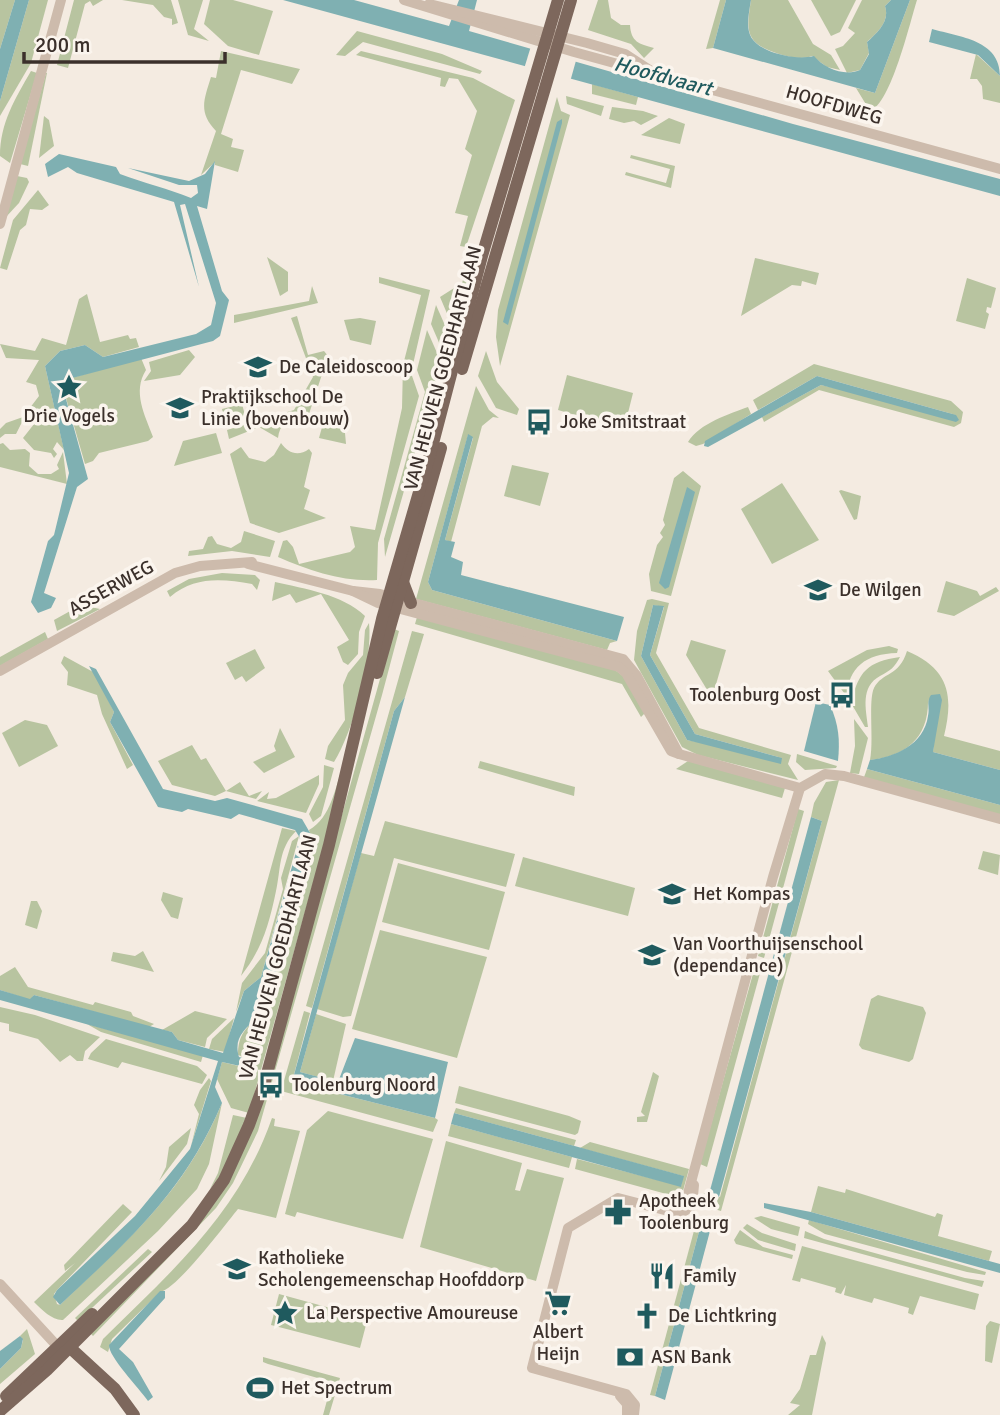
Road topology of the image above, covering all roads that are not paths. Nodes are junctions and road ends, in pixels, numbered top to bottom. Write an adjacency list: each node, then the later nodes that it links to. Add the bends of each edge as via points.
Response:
1 (61, 0): 7 (street)
2 (404, 0): 5 (street, HOOFDWEG)
3 (558, 0): 5 (main road, VAN HEUVEN GOEDHARTLAAN)
4 (570, 0): 5 (main road, VAN HEUVEN GOEDHARTLAAN)
5 (552, 42): 6 (street, HOOFDWEG); 8 (main road, VAN HEUVEN GOEDHARTLAAN, via 549,77); 9 (main road, VAN HEUVEN GOEDHARTLAAN, via 535,73)
6 (1000, 169)
7 (0, 224)
8 (403, 582): 9 (main road, VAN HEUVEN GOEDHARTLAAN); 10 (main road)
9 (391, 603): 10 (street); 11 (street, ASSERWEG, via 248,564 219,563 176,573); 12 (street, via 619,667 671,751); 16 (main road, VAN HEUVEN GOEDHARTLAAN, via 355,724 265,1081 249,1125 226,1173 191,1225)
10 (411, 603): 12 (street, via 623,659)
11 (0, 671)
12 (679, 754): 13 (street)
13 (800, 788): 14 (street, via 831,773); 18 (street, via 683,1212 675,1214 618,1198 568,1228 532,1368 617,1393)
14 (1000, 819)
15 (0, 1284): 16 (street)
16 (64, 1347): 17 (main road, VAN HEUVEN GOEDHARTLAAN); 19 (main road, VAN HEUVEN GOEDHARTLAAN); 20 (main road); 21 (main road, via 115,1390)
17 (0, 1401)
18 (629, 1407): 22 (street)
19 (0, 1411)
20 (124, 1415)
21 (134, 1415)
22 (634, 1415)

